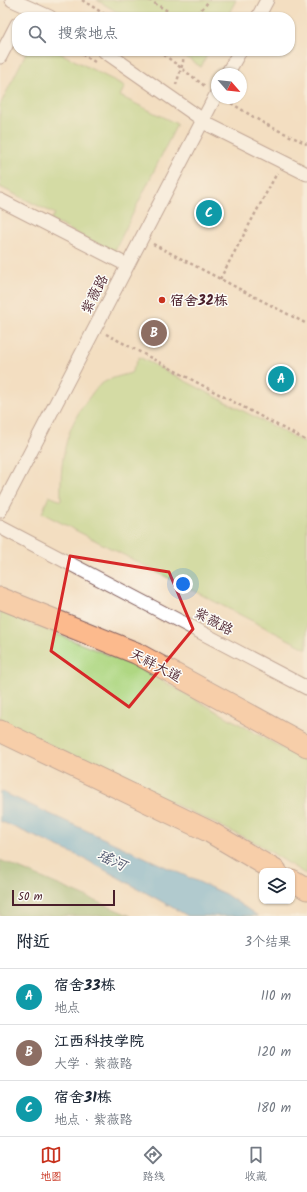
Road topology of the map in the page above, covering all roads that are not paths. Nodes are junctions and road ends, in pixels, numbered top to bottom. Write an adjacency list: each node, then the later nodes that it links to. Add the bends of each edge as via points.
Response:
1 (12, 0): 3 (street)
2 (267, 0): 4 (street)
3 (23, 12)
4 (261, 12)
5 (12, 34): 8 (street)
6 (111, 56): 11 (street)
7 (237, 56): 9 (street)
8 (0, 57)
9 (230, 68)
10 (213, 104): 11 (street, 紫薇路)
11 (203, 120): 12 (street); 14 (street, 紫薇路)
12 (307, 174)
13 (0, 200): 14 (street)
14 (127, 265): 15 (street, 紫薇路)
15 (1, 506)
16 (0, 527): 18 (street, 紫薇路)
17 (0, 598): 20 (main road, 天祥大道, via 136,653)
18 (307, 688)
19 (0, 731): 21 (main road, via 210,832)
20 (307, 746)
21 (271, 868)
22 (295, 882): 23 (main road)
23 (307, 889)

